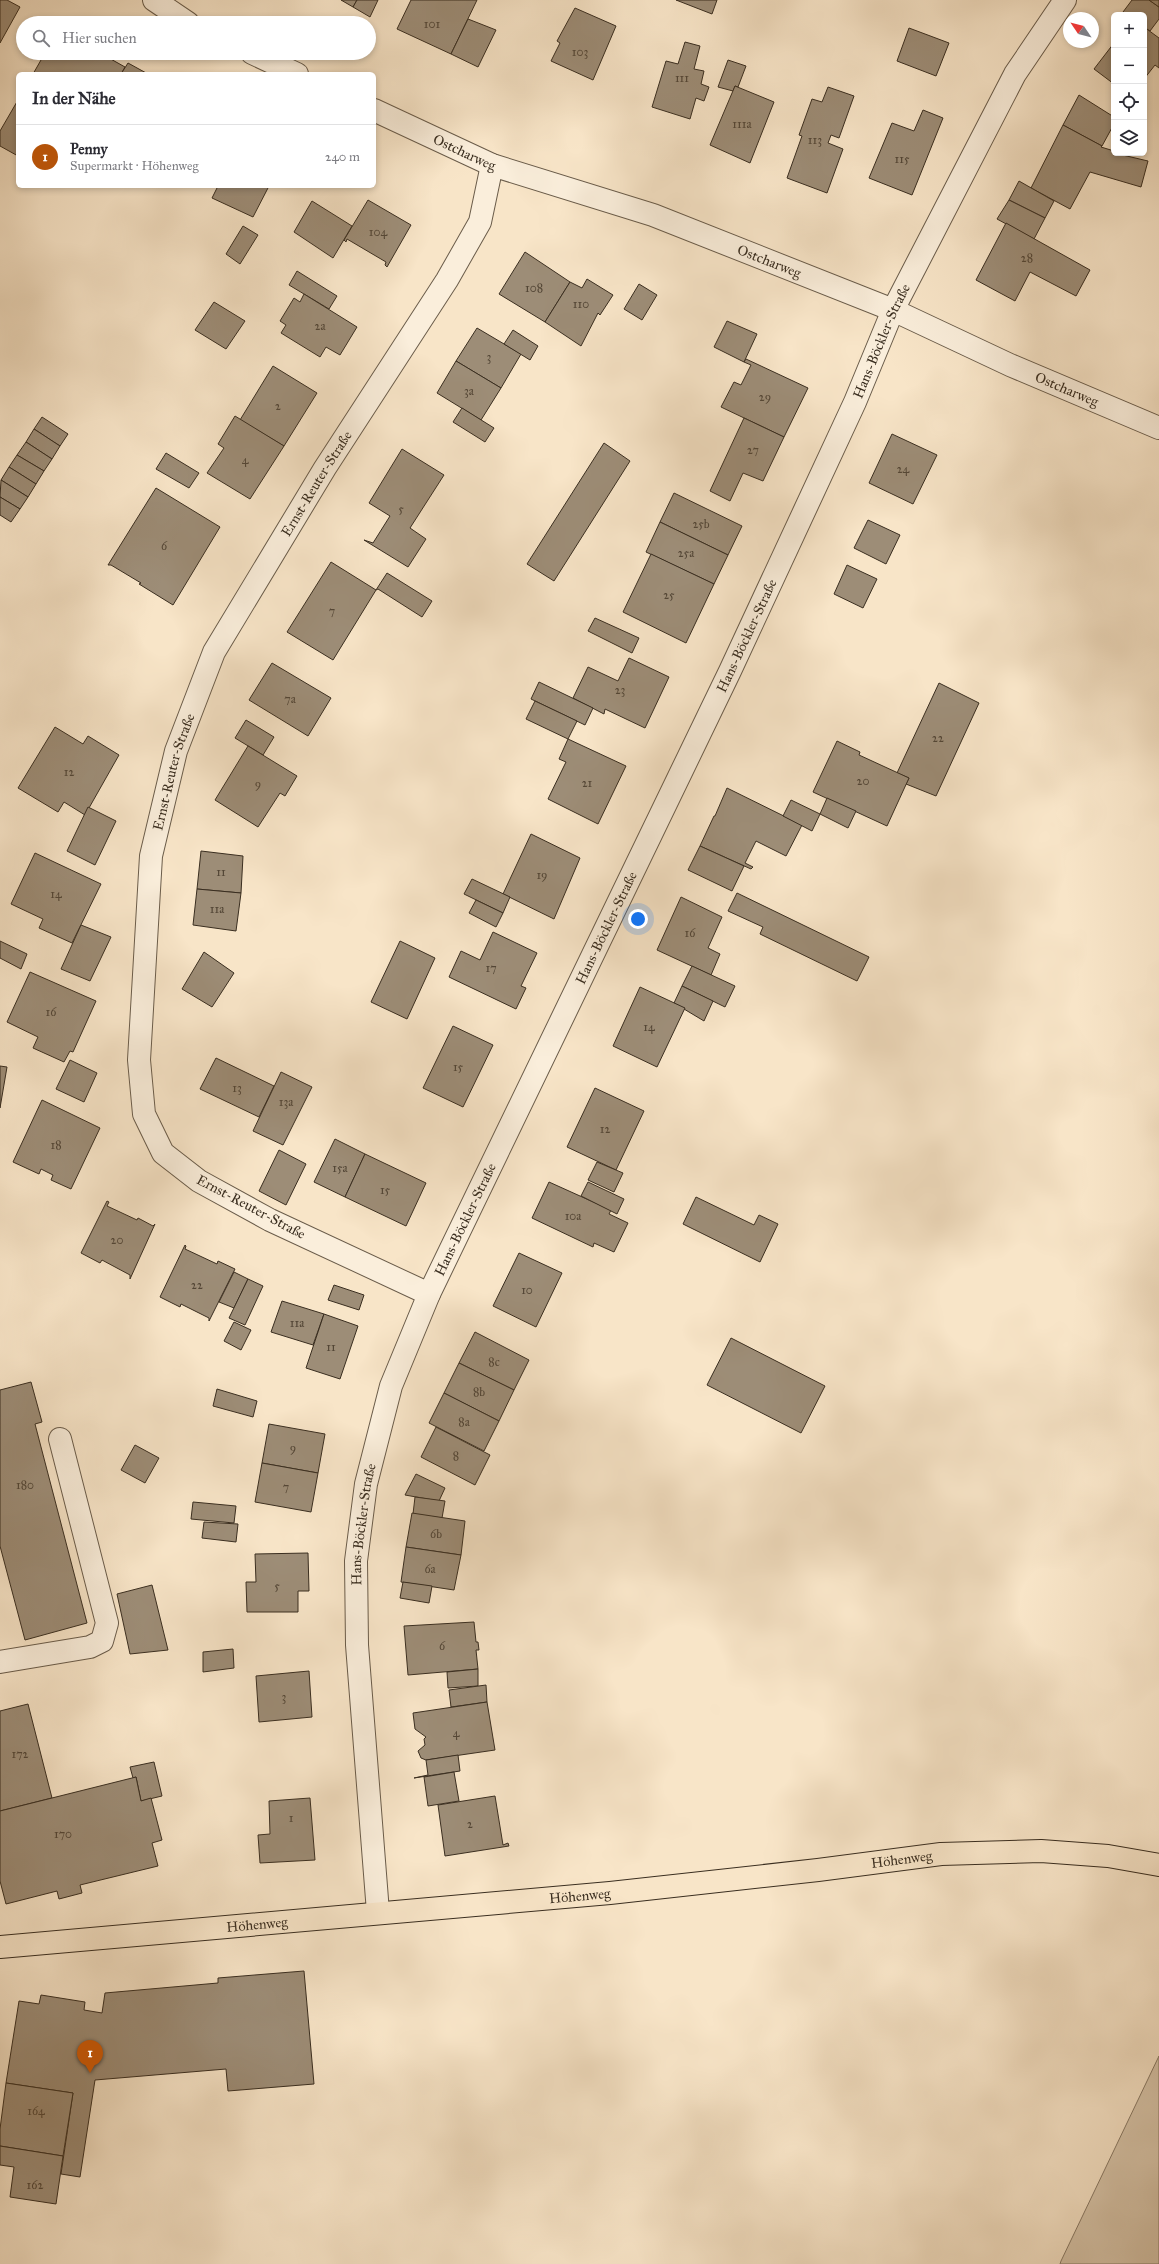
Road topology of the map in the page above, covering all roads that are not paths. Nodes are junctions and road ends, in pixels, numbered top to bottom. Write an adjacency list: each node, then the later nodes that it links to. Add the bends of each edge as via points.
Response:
1 (154, 0): 3 (street)
2 (1065, 0): 8 (street, Hans-Böckler-Straße, via 1015,74)
3 (178, 16)
4 (267, 60): 5 (street)
5 (293, 72)
6 (376, 111): 7 (street, Ostcharweg)
7 (492, 165): 8 (street, Ostcharweg, via 653,215); 10 (street, Ernst-Reuter-Straße, via 480,222 447,280 325,468 214,652 176,751 151,856 139,1060 144,1114 163,1153 199,1181 270,1220)
8 (894, 310): 9 (street, Ostcharweg, via 1010,365); 10 (street, Hans-Böckler-Straße, via 855,402 730,671)
9 (1159, 428)
10 (429, 1294): 14 (street, Hans-Böckler-Straße, via 391,1386 366,1484 356,1560 357,1645)
11 (60, 1439): 12 (street, via 107,1623 102,1641 90,1647)
12 (0, 1662)
13 (1159, 1865): 14 (main road, Höhenweg, via 1108,1856 1041,1851 941,1854 610,1893)
14 (378, 1912): 15 (main road, Höhenweg)
15 (0, 1947)

